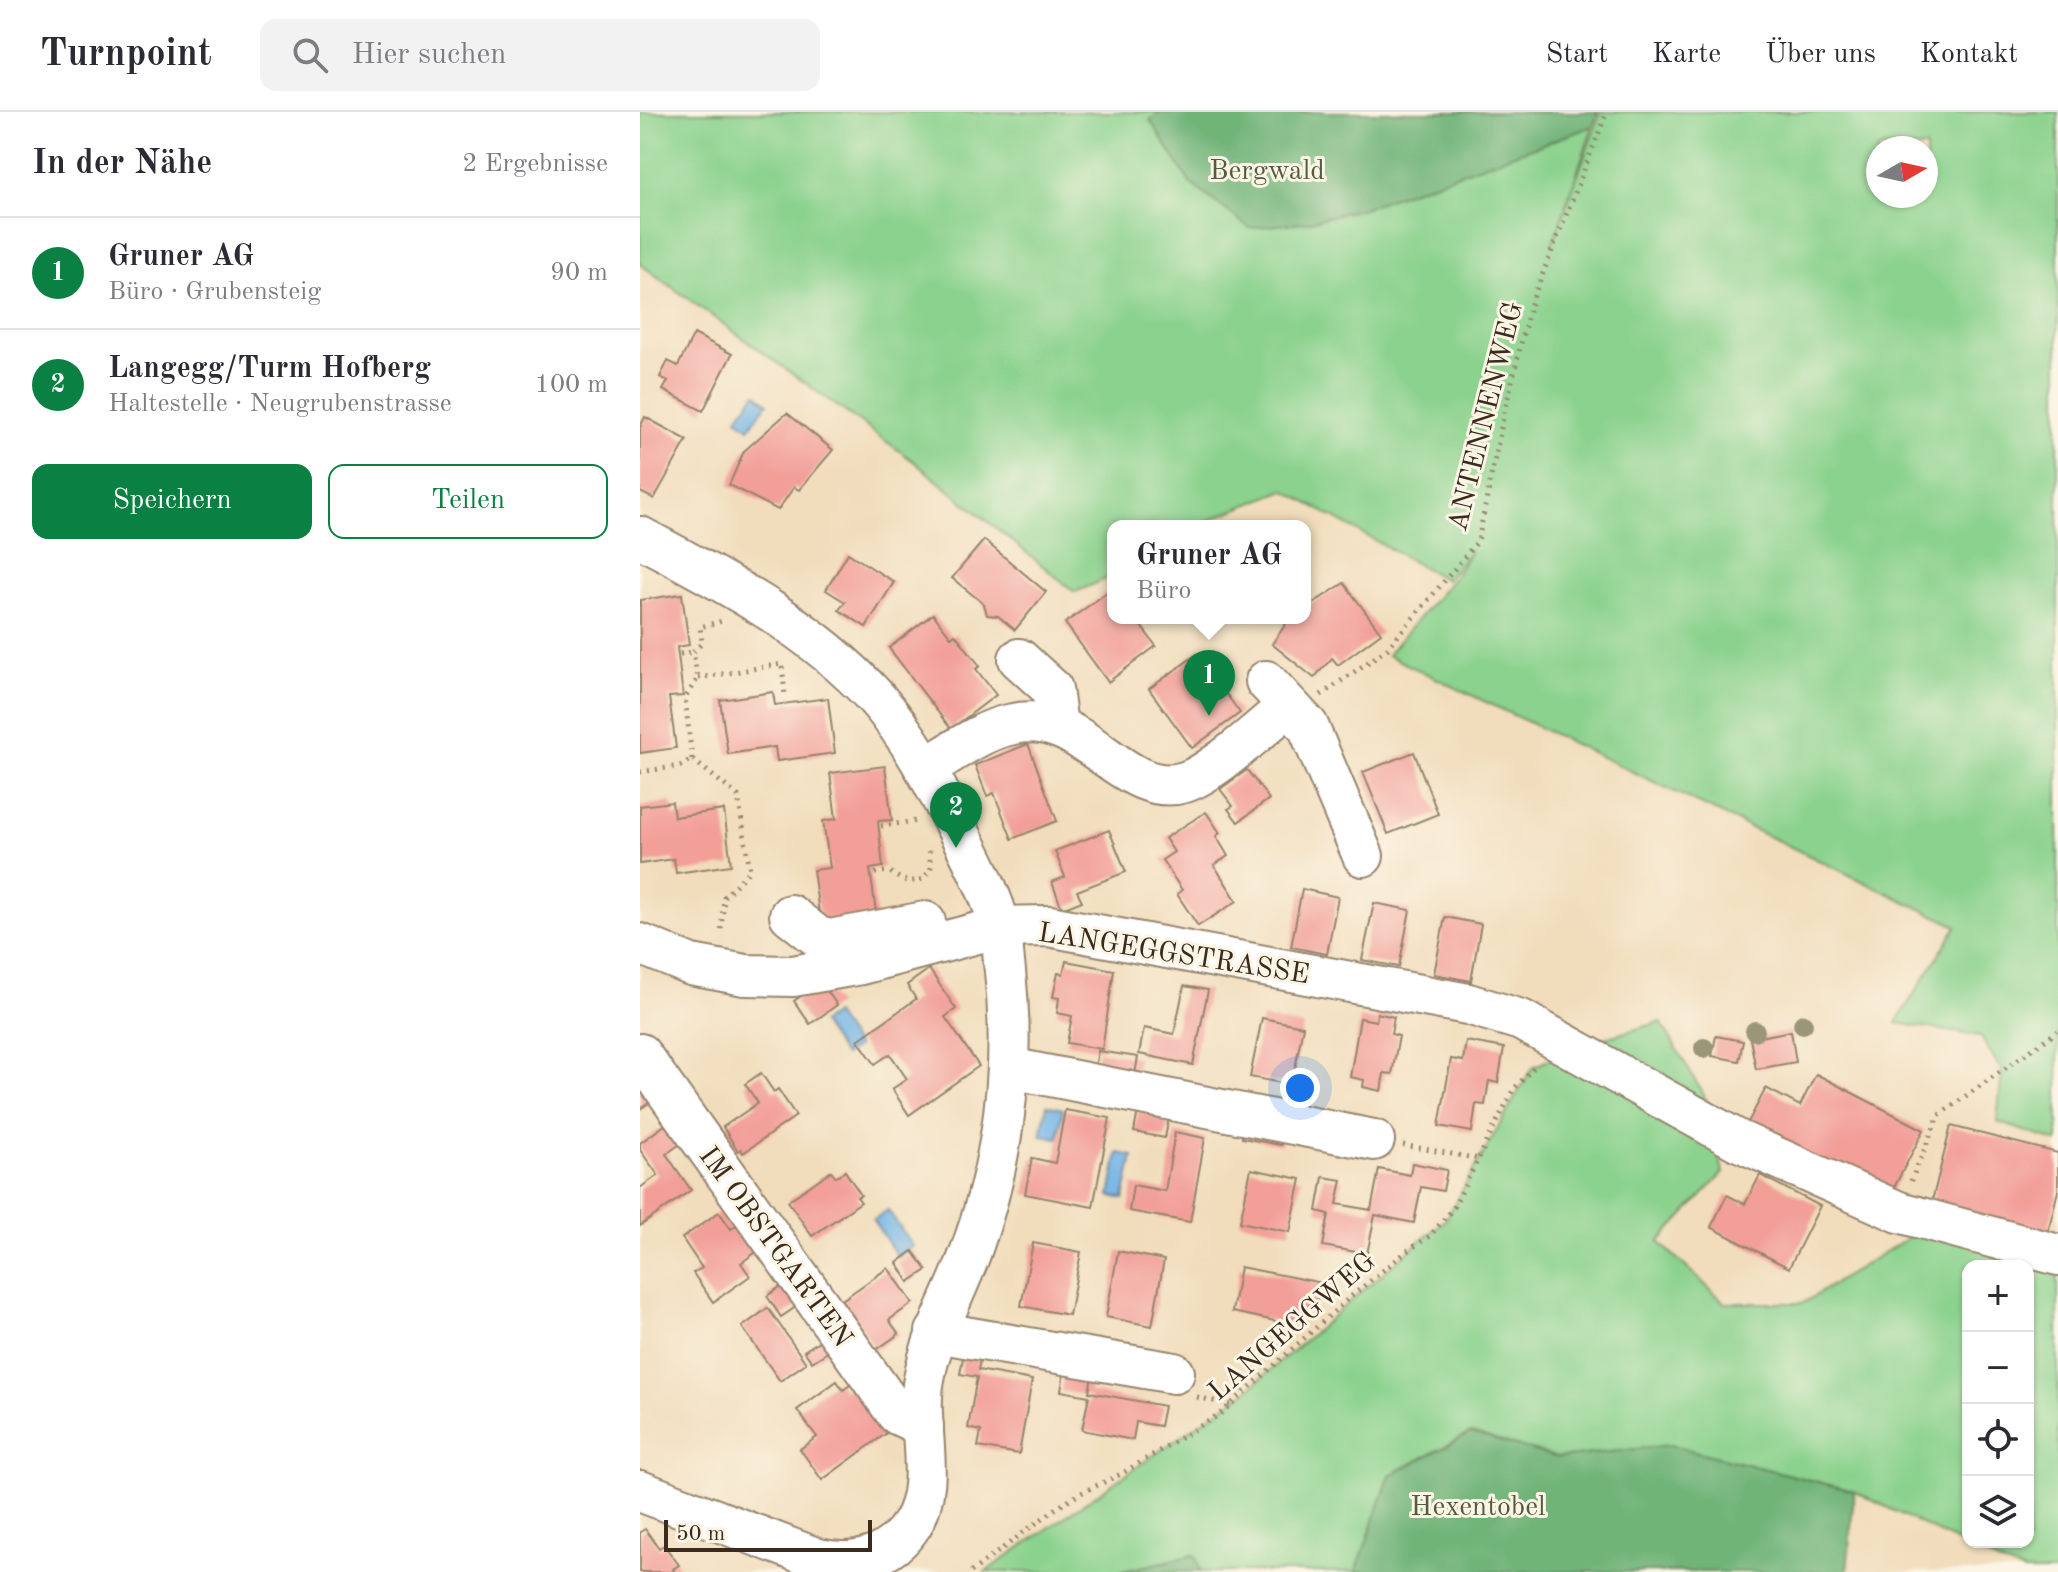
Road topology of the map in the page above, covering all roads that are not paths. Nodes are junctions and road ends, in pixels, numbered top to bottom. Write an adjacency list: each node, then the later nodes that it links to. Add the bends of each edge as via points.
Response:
1 (640, 537): 4 (street, via 744,592 824,649 877,699)
2 (1019, 659): 3 (street, via 1052,689)
3 (1057, 725): 4 (street, via 1013,724 985,733); 5 (street, via 1152,784 1170,784 1205,771 1284,700 1308,726)
4 (926, 768): 6 (street)
5 (1363, 856)
6 (994, 912): 7 (street, via 830,940); 8 (street, LANGEGGSTRASSE, via 861,964 793,976 745,975 691,965); 10 (street, via 1009,1013); 12 (street, LANGEGGSTRASSE, via 1468,1004 1521,1020 1739,1141 1916,1217)
7 (790, 915)
8 (640, 944)
9 (640, 1054): 15 (street, IM OBSTGARTEN, via 897,1414)
10 (1010, 1068): 11 (street); 13 (street, via 986,1207)
11 (1374, 1140)
12 (2058, 1255)
13 (936, 1332): 14 (street); 15 (street, via 923,1381)
14 (1174, 1373)
15 (923, 1426): 16 (street, via 924,1487 916,1516 901,1538 865,1560 818,1559)
16 (640, 1491)

